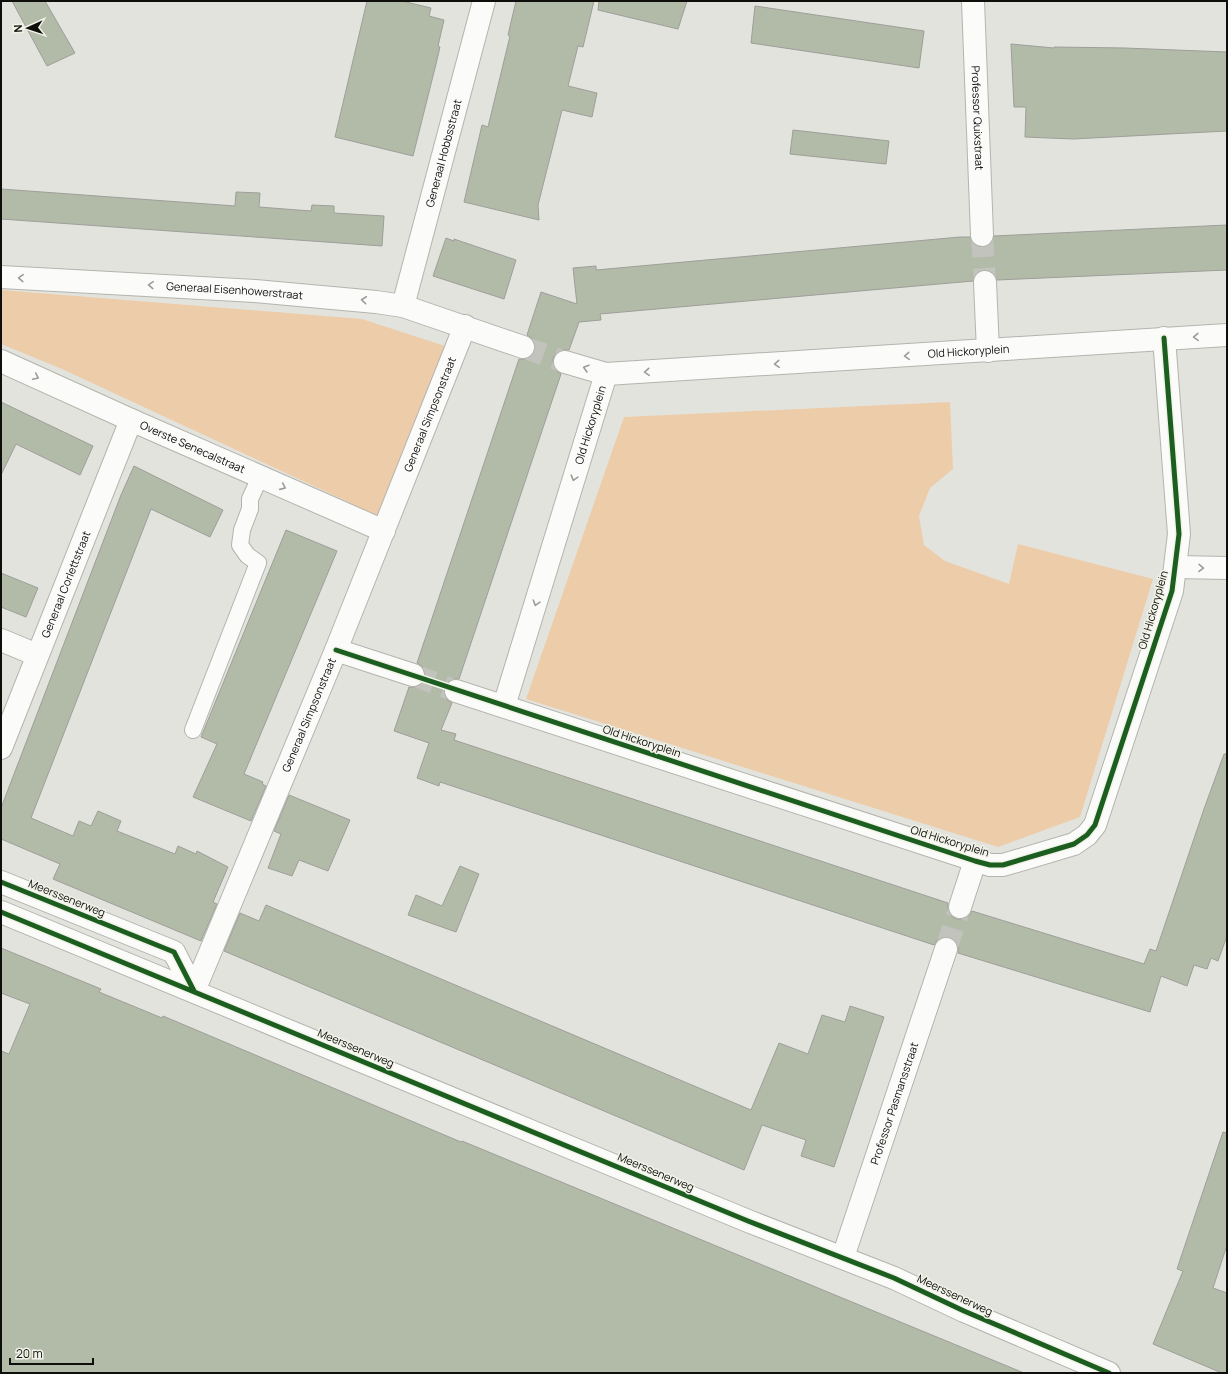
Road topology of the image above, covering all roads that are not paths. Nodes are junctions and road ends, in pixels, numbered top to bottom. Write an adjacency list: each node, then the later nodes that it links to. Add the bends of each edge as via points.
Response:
1 (484, 1): 6 (street, Generaal Hobbsstraat)
2 (973, 1): 3 (street, Professor Quixstraat)
3 (982, 235)
4 (1, 277): 6 (street, Generaal Eisenhowerstraat, one-way to 4, via 310,295)
5 (985, 282): 11 (street)
6 (403, 306): 7 (street, Generaal Eisenhowerstraat)
7 (465, 326): 10 (street); 17 (street, Generaal Simpsonstraat)
8 (1227, 335): 9 (street, one-way to 9)
9 (1164, 338): 11 (street, Old Hickoryplein); 18 (street, Old Hickoryplein, via 1179,534)
10 (523, 347)
11 (988, 351): 14 (street, Old Hickoryplein, one-way to 14)
12 (1, 361): 15 (street, Overste Senecalstraat, one-way to 15)
13 (565, 362): 14 (street, Old Hickoryplein, one-way to 13)
14 (606, 374): 25 (street, Old Hickoryplein, one-way to 25)
15 (131, 420): 16 (street, Overste Senecalstraat); 22 (street, Generaal Corlettstraat)
16 (260, 477): 17 (street, Overste Senecalstraat, one-way to 17); 26 (lane, via 250,499 250,509 242,530 240,545 247,555 258,563)
17 (384, 531): 21 (street, Generaal Simpsonstraat)
18 (1176, 567): 19 (street, one-way to 19); 28 (street, Old Hickoryplein, via 1172,591 1095,825 1081,840 1003,865)
19 (1227, 568)
20 (1, 640): 22 (street)
21 (336, 650): 23 (street); 33 (street, Generaal Simpsonstraat)
22 (37, 655): 27 (street, Generaal Corlettstraat)
23 (413, 675)
24 (456, 691): 25 (street, Old Hickoryplein)
25 (504, 706): 28 (street, Old Hickoryplein)
26 (193, 730)
27 (1, 748)
28 (975, 861): 30 (street)
29 (1, 882): 33 (street, Meerssenerweg, via 174,952)
30 (960, 908)
31 (1, 912): 33 (street, Meerssenerweg)
32 (946, 949): 34 (street, Professor Pasmansstraat)
33 (194, 991): 34 (street, Meerssenerweg, via 748,1221)
34 (843, 1257): 35 (street, Meerssenerweg, via 901,1281 964,1312)
35 (1109, 1373)

